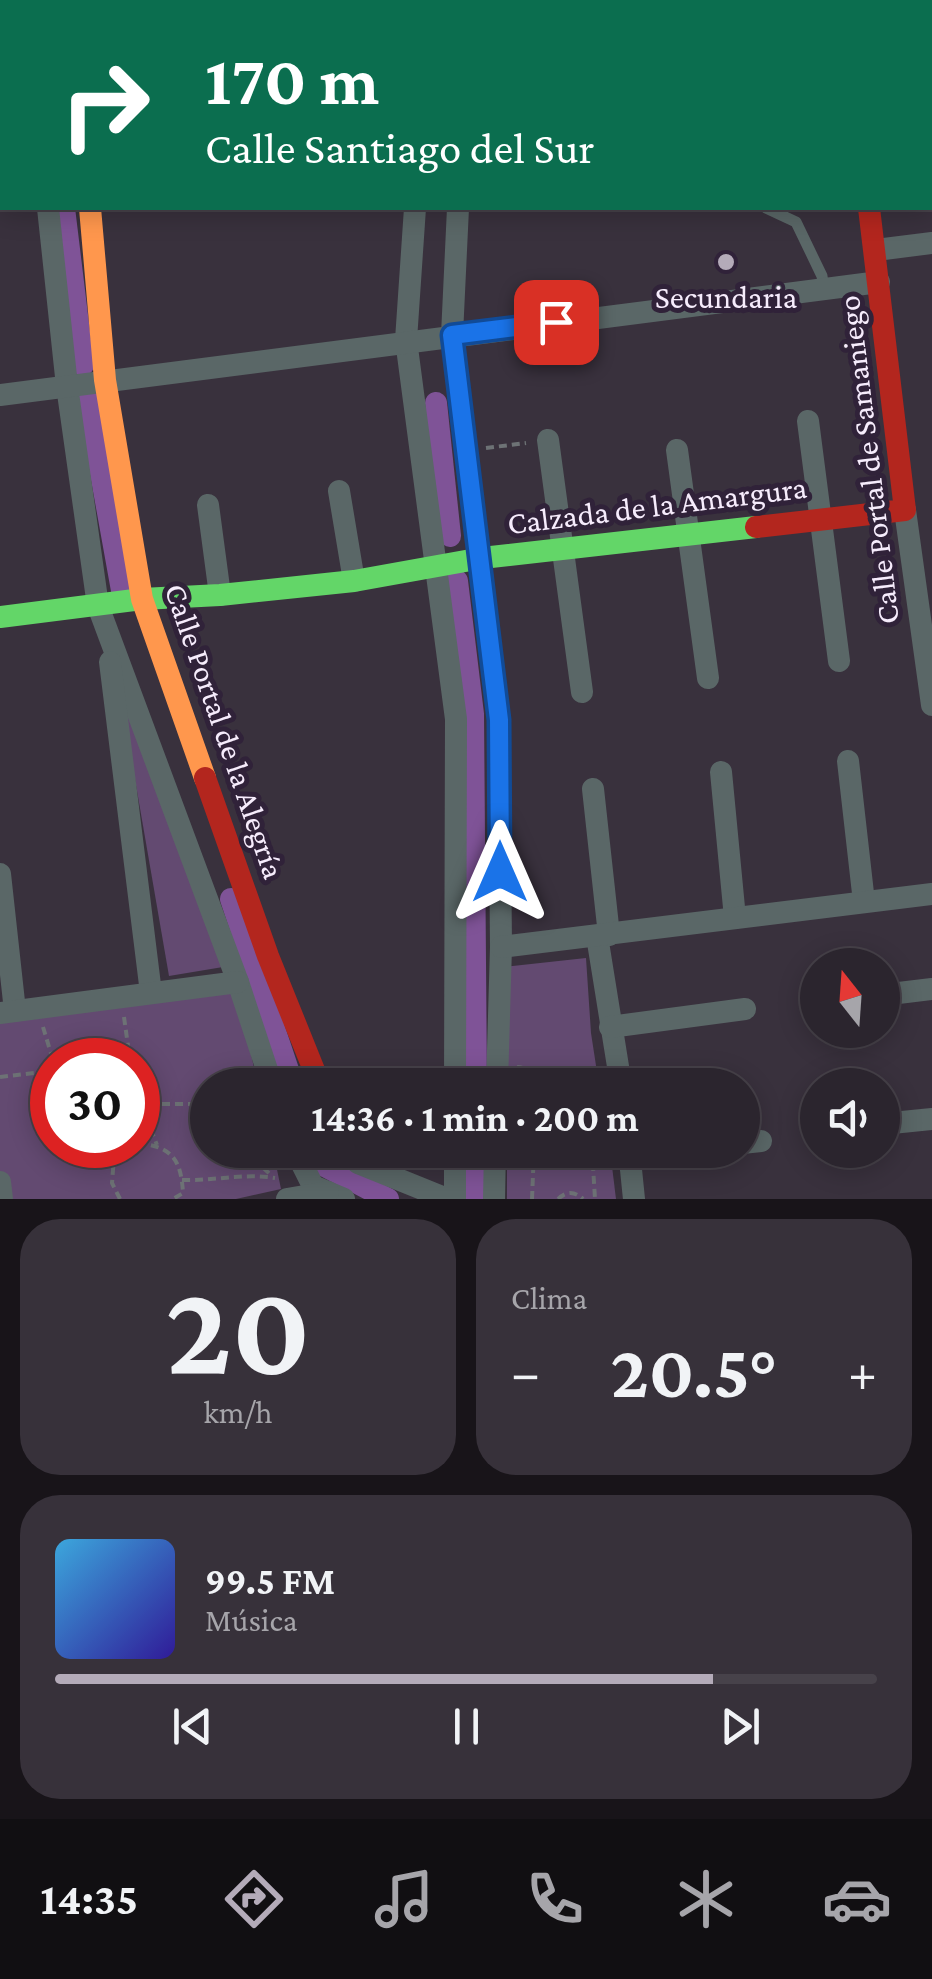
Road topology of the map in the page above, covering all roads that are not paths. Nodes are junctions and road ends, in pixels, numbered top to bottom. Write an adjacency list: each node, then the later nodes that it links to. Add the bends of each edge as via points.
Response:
1 (48, 210): 14 (street)
2 (90, 210): 13 (street, Calle Portal de la Alegría)
3 (415, 210): 12 (street)
4 (458, 210): 11 (street)
5 (770, 210): 10 (lane, via 796,222)
6 (869, 210): 8 (street, Calle Portal de Samaniego)
7 (932, 243): 8 (street)
8 (876, 250): 9 (street, Calle Portal de Samaniego)
9 (879, 282): 10 (street); 21 (street, Calle Portal de Samaniego)
10 (824, 289): 11 (street)
11 (452, 335): 12 (street); 25 (street)
12 (406, 340): 13 (street); 26 (street)
13 (105, 380): 14 (street); 29 (street, Calle Portal de la Alegría)
14 (66, 386): 15 (street); 31 (street)
15 (0, 394)
16 (808, 421): 22 (street)
17 (548, 440): 24 (street)
18 (676, 450): 23 (street)
19 (338, 491): 27 (street)
20 (208, 505): 28 (street)
21 (905, 510): 22 (street, Calzada de la Amargura); 30 (street, Calle Portal de Samaniego)
22 (818, 519): 23 (street, Calzada de la Amargura); 33 (street)
23 (686, 534): 24 (street, Calzada de la Amargura); 34 (street)
24 (564, 550): 25 (street, Calzada de la Amargura); 35 (street)
25 (482, 558): 26 (street, Calzada de la Amargura); 45 (street, via 499,720)
26 (438, 567): 27 (street, Calzada de la Amargura); 55 (street, via 456,720)
27 (354, 580): 28 (street, Calzada de la Amargura)
28 (220, 595): 29 (street, Calzada de la Amargura)
29 (142, 599): 31 (street, Calzada de la Amargura); 54 (street, Calle Portal de la Alegría)
30 (925, 602): 36 (street, Calle Portal de Samaniego)
31 (101, 615): 32 (street, Calzada de la Amargura); 46 (street); 48 (street)
32 (0, 617)
33 (839, 661)
34 (708, 678)
35 (582, 692)
36 (932, 705)
37 (848, 761): 42 (street)
38 (721, 772): 43 (street)
39 (593, 789): 44 (street)
40 (0, 874): 51 (street)
41 (932, 894): 42 (street)
42 (864, 902): 43 (street)
43 (735, 918): 44 (street)
44 (602, 935): 45 (street); 52 (street)
45 (501, 948): 56 (street)
46 (238, 982): 48 (street); 53 (street)
47 (932, 989): 49 (street)
48 (150, 993): 51 (street)
49 (900, 993)
50 (745, 1009): 52 (street)
51 (18, 1010)
52 (610, 1027): 57 (street)
53 (266, 1068)
54 (313, 1068)
55 (456, 1068)
56 (498, 1068)
57 (618, 1068)
58 (932, 1119): 59 (street)
59 (900, 1122)
60 (302, 1168): 66 (street, via 313,1186)
61 (370, 1168): 69 (street)
62 (455, 1168): 70 (street)
63 (495, 1168): 71 (street)
64 (631, 1168): 72 (street)
65 (0, 1182): 67 (street)
66 (337, 1196): 68 (street)
67 (2, 1199)
68 (288, 1199)
69 (447, 1199)
70 (455, 1199)
71 (494, 1199)
72 (634, 1199)

